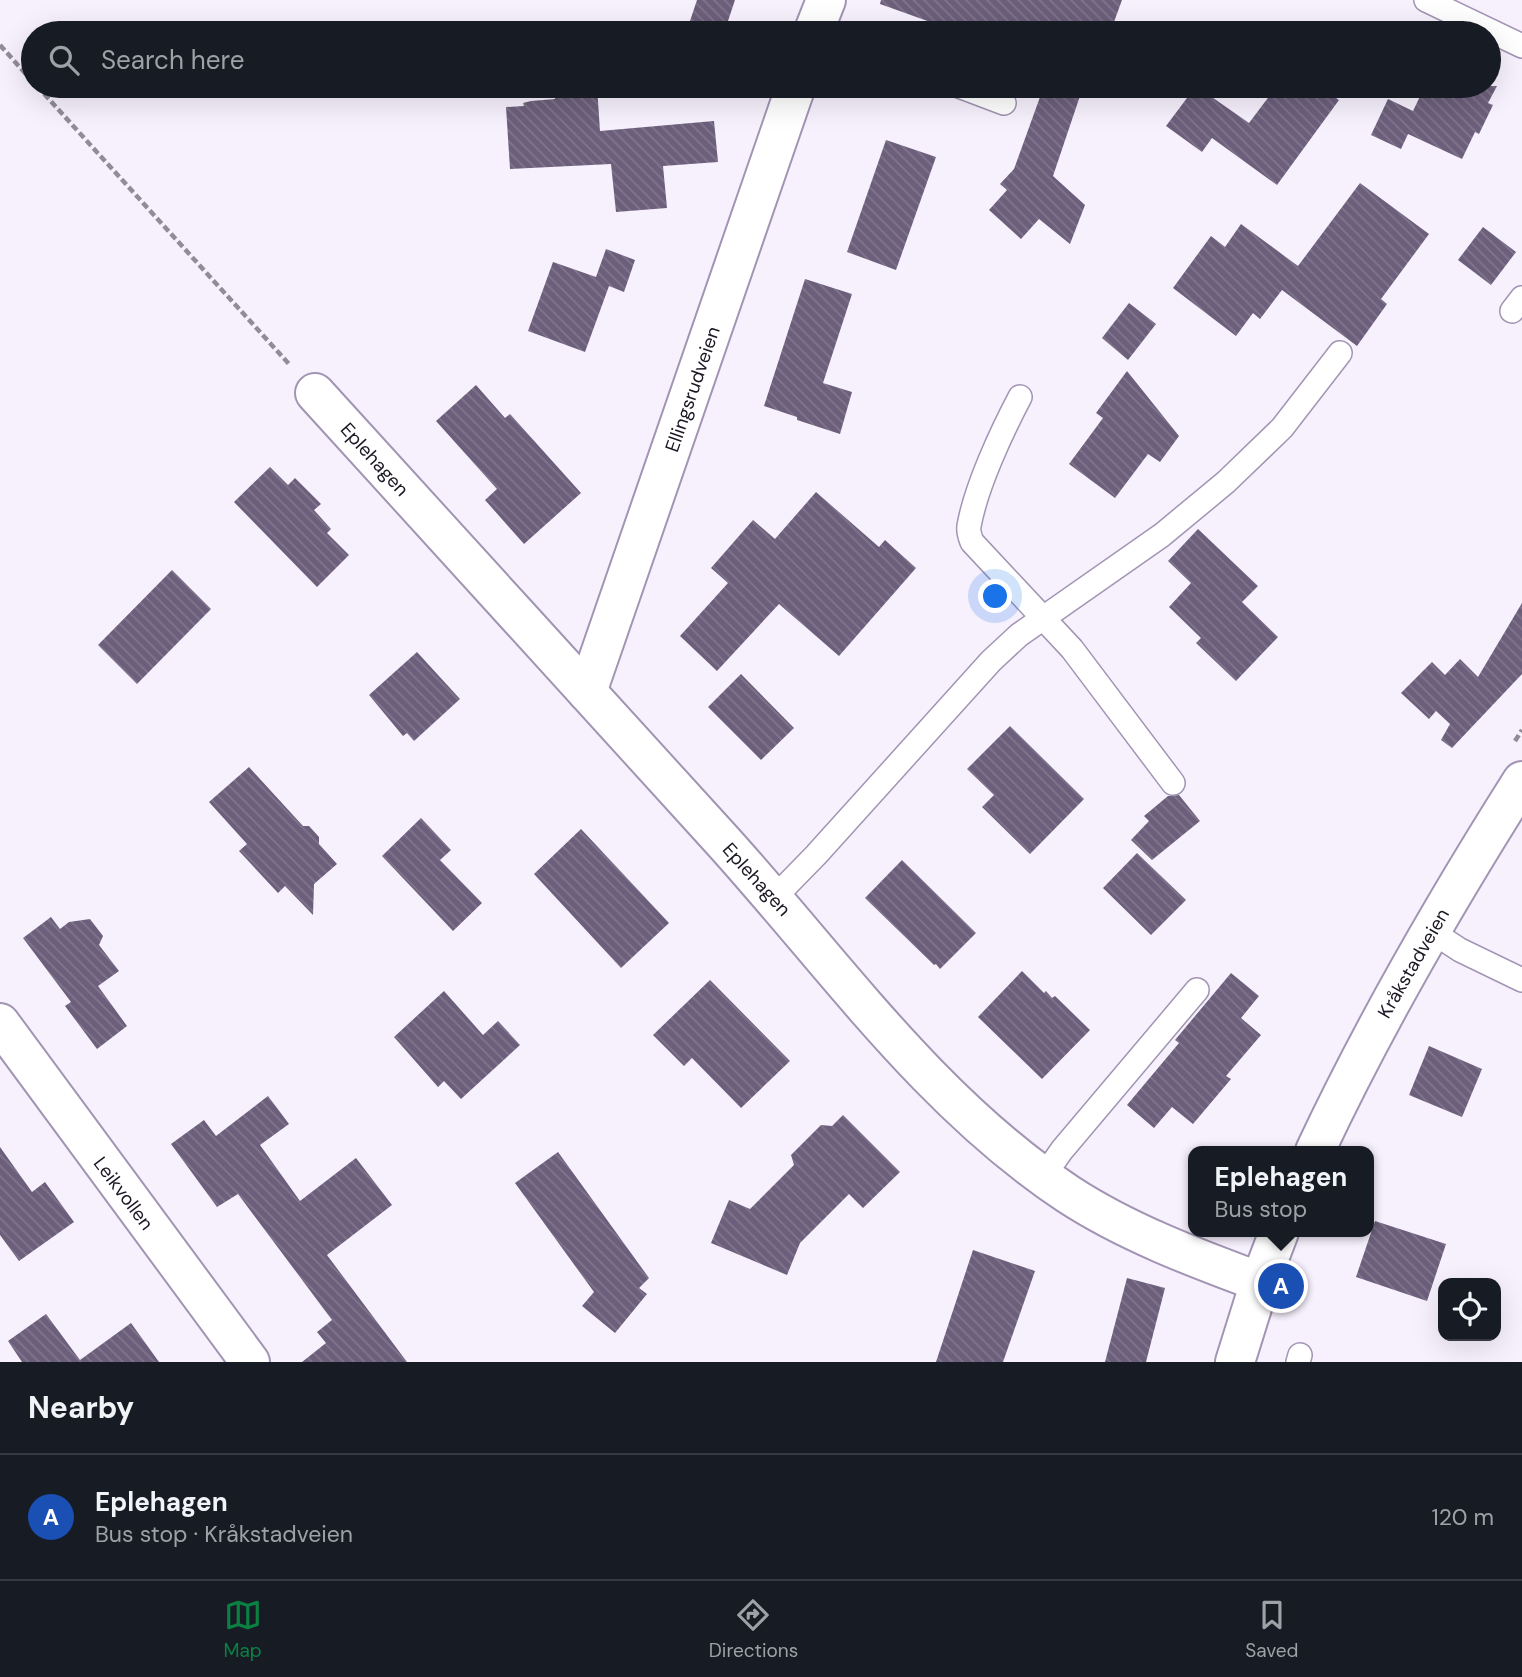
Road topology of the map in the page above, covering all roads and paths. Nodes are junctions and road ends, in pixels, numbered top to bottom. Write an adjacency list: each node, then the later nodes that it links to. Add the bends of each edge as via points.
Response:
1 (1426, 0): 2 (lane)
2 (1470, 21)
3 (1501, 36): 5 (lane)
4 (0, 45): 6 (path)
5 (1522, 46)
6 (21, 69)
7 (48, 98): 12 (path)
8 (792, 98): 15 (street, Ellingsrudveien)
9 (991, 98): 10 (lane)
10 (1004, 103)
11 (1340, 353): 14 (lane, via 1282,428 1226,482 1163,535)
12 (315, 393): 15 (street, Eplehagen)
13 (1020, 397): 14 (lane, via 985,476 968,529 976,548)
14 (1043, 617): 17 (lane); 18 (lane, via 991,662)
15 (587, 692): 18 (street, Eplehagen)
16 (1522, 781): 19 (street, Kråkstadveien)
17 (1173, 783)
18 (774, 898): 24 (street, Eplehagen, via 932,1080 968,1117)
19 (1431, 931): 20 (lane); 23 (street, Kråkstadveien)
20 (1522, 980)
21 (1197, 990): 24 (lane)
22 (0, 1023): 27 (street, Leikvollen)
23 (1317, 1146)
24 (1043, 1177): 26 (street, Eplehagen, via 1139,1232)
25 (1277, 1237): 26 (street)
26 (1260, 1282): 28 (street)
27 (250, 1362)
28 (1235, 1362)

